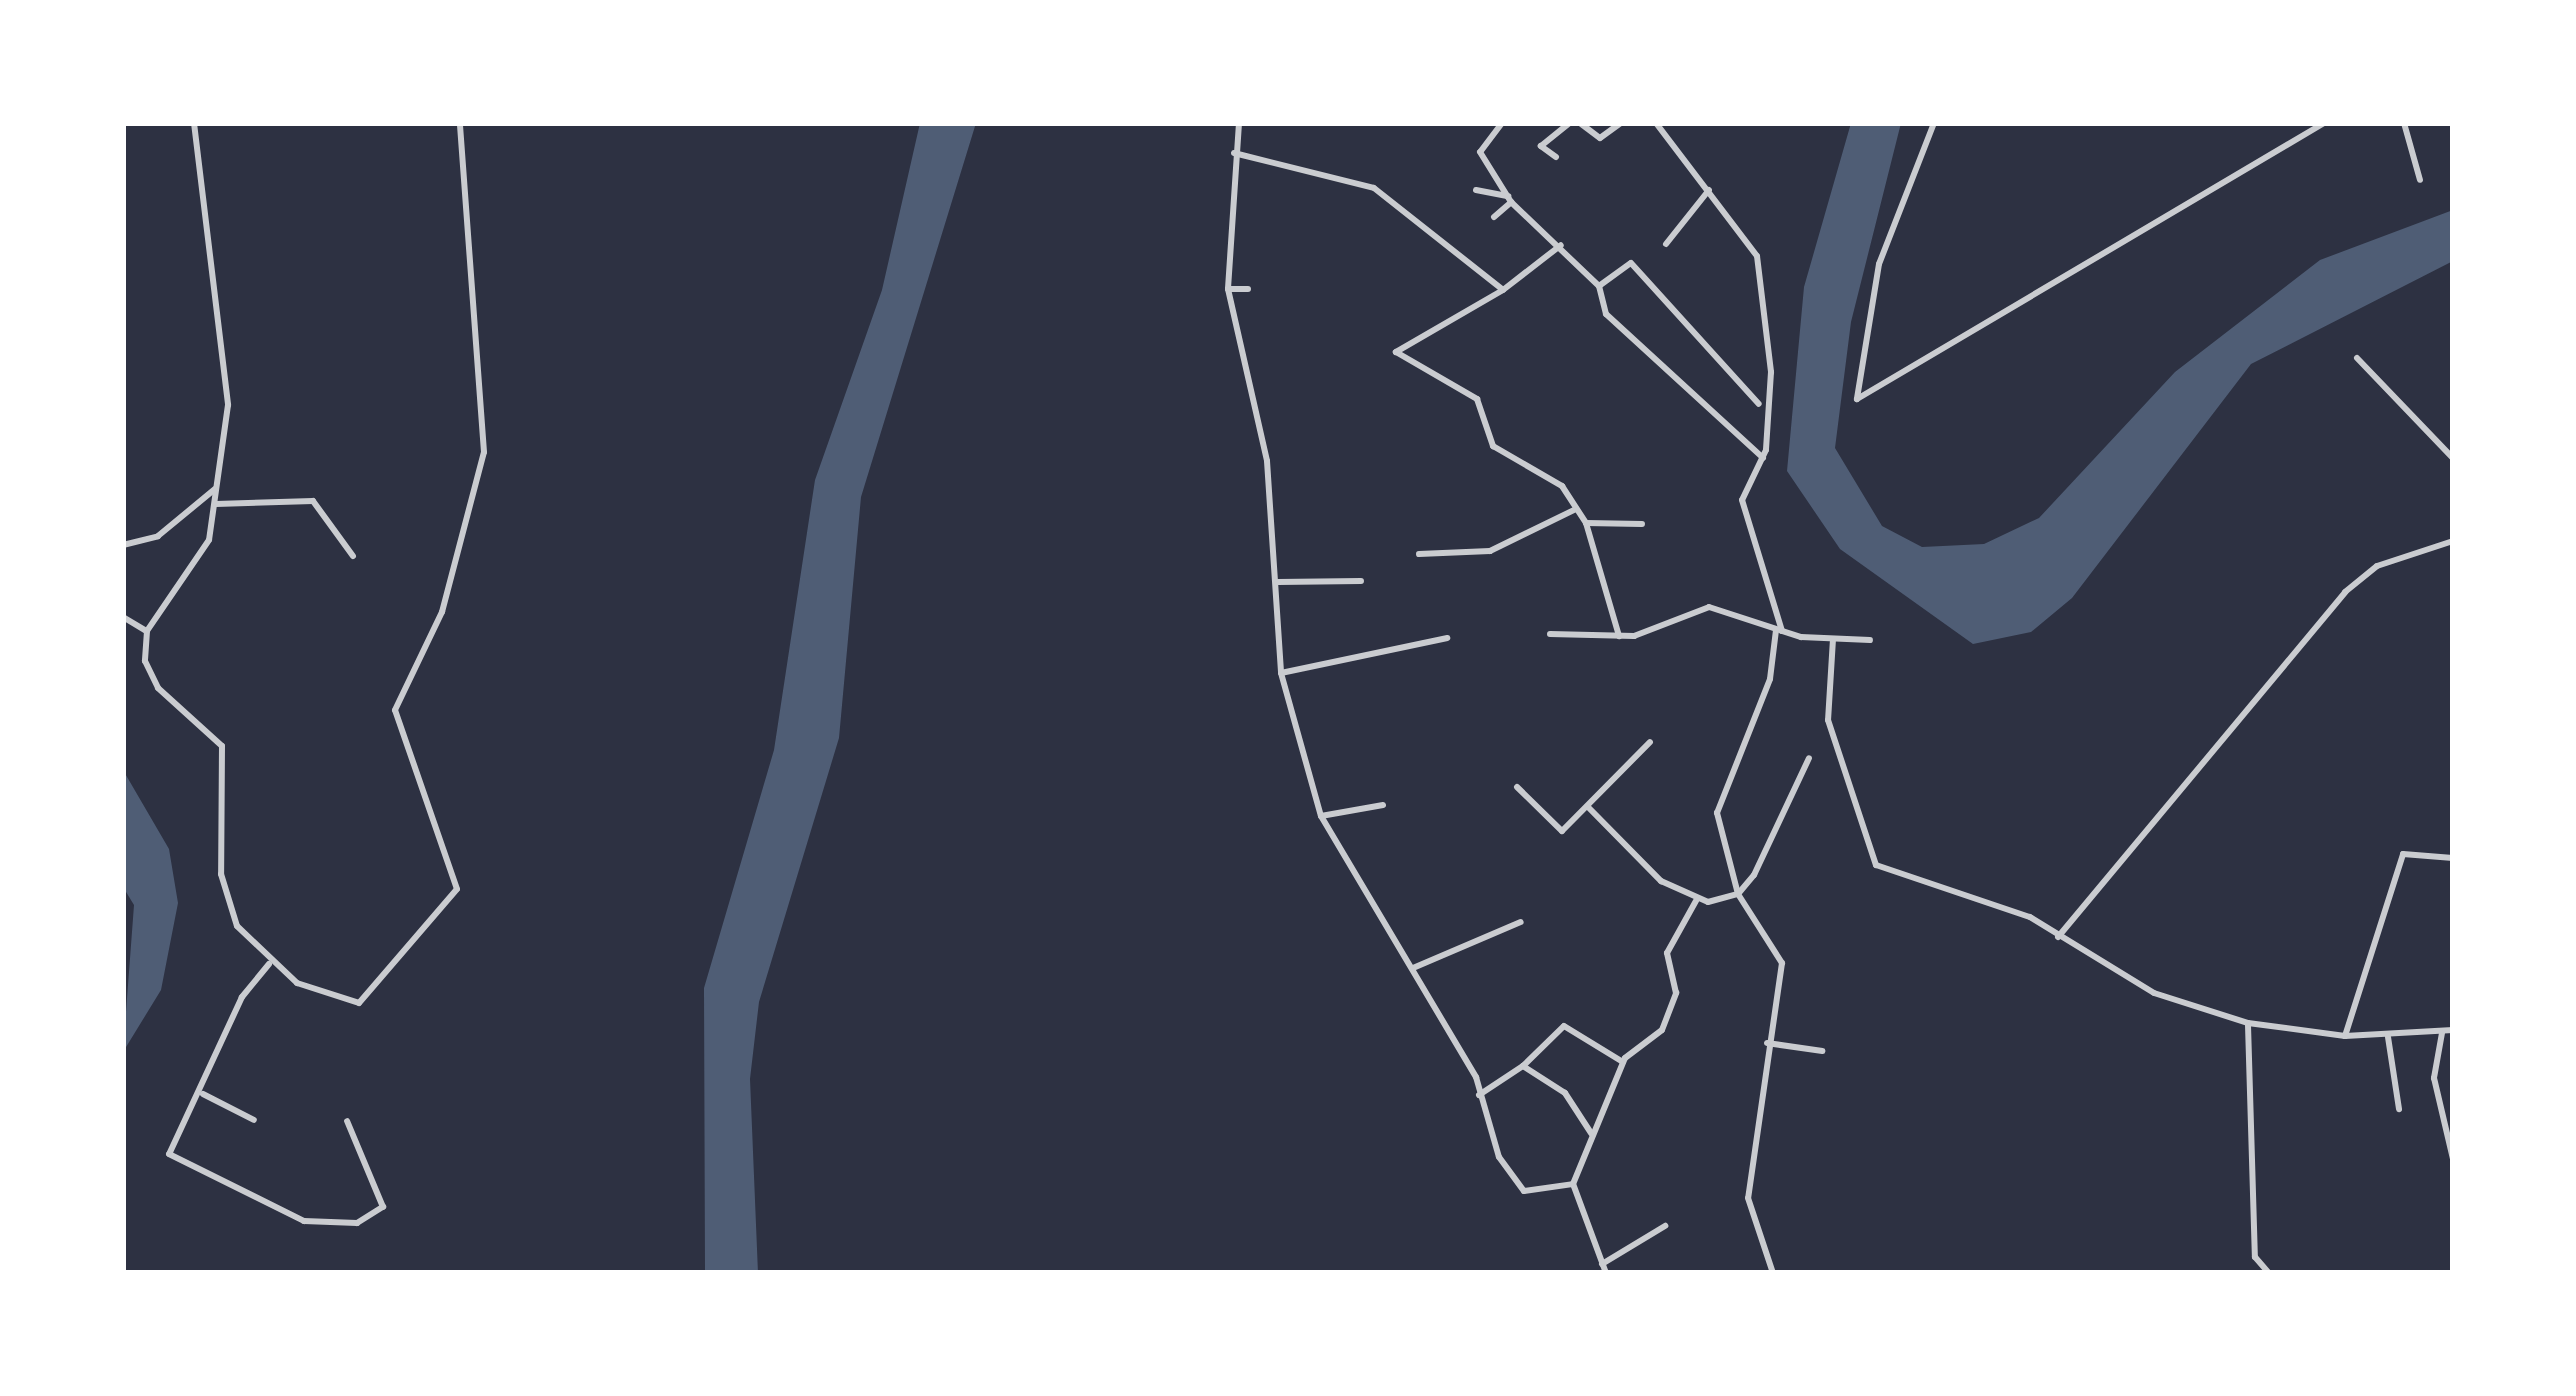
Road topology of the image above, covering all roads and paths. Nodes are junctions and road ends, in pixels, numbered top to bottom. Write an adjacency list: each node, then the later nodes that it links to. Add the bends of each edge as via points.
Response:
1 (194, 123): 29 (street, via 228,405)
2 (460, 123): 60 (street, via 484,452 442,612 395,710 457,889 359,1003)
3 (1239, 123): 12 (street)
4 (1502, 123): 17 (street, via 1480,148)
5 (1569, 123): 13 (street, via 1541,146)
6 (1580, 123): 7 (street, via 1600,138)
7 (1621, 123)
8 (1656, 123): 15 (street)
9 (1934, 123): 10 (street, via 1879,264 1857,399)
10 (2324, 123)
11 (2404, 123): 14 (street)
12 (1234, 153): 22 (street); 24 (street, via 1374,188)
13 (1556, 157)
14 (2420, 179)
15 (1709, 189): 19 (street); 26 (street, via 1757,256 1772,372)
16 (1476, 190): 17 (street)
17 (1510, 199): 18 (street); 20 (street)
18 (1494, 217)
19 (1666, 244)
20 (1561, 245): 21 (street); 24 (street)
21 (1599, 286): 26 (street, via 1631,263); 27 (street, via 1606,314)
22 (1228, 289): 23 (street); 39 (street, via 1267,460)
23 (1248, 289)
24 (1503, 290): 31 (street, via 1396,352 1478,399 1493,446 1562,486)
25 (2357, 358): 28 (street)
26 (1761, 405): 27 (street)
27 (1763, 458): 41 (street, via 1742,500)
28 (2453, 458)
29 (217, 488): 30 (street); 35 (street, via 158,536)
30 (216, 504): 37 (street, via 314,501); 42 (street, via 199,564)
31 (1576, 509): 32 (street); 36 (street, via 1490,551)
32 (1586, 523): 33 (street); 44 (street)
33 (1642, 524)
34 (2453, 541): 59 (street, via 2377,566 2344,592)
35 (123, 545)
36 (1419, 554)
37 (353, 556)
38 (1361, 581): 39 (street)
39 (1278, 582): 48 (street)
40 (123, 617): 42 (street)
41 (1779, 630): 44 (street, via 1709,608); 46 (street); 56 (street, via 1770,680 1717,813)
42 (147, 632): 60 (street, via 158,688 223,746 227,902)
43 (1550, 634): 44 (street)
44 (1619, 637)
45 (1447, 638): 48 (street)
46 (1833, 638): 47 (street); 59 (street, via 1828,720 1876,866)
47 (1870, 640)
48 (1281, 674): 54 (street)
49 (1650, 742): 53 (street)
50 (1809, 758): 56 (street)
51 (1517, 787): 53 (street, via 1560,830)
52 (1383, 805): 54 (street)
53 (1589, 808): 57 (street, via 1661,881)
54 (1321, 816): 61 (street)
55 (2453, 858): 65 (street, via 2403,854)
56 (1738, 894): 57 (street); 67 (street, via 1781,954)
57 (1697, 899): 69 (street, via 1667,953 1676,993 1662,1030)
58 (1521, 922): 61 (street)
59 (2058, 937): 62 (street, via 2154,993)
60 (268, 964): 71 (street, via 242,997)
61 (1413, 968): 72 (street)
62 (2248, 1023): 65 (street); 83 (street, via 2255,1257)
63 (2453, 1030): 64 (street)
64 (2443, 1034): 66 (street); 77 (street, via 2434,1078)
65 (2345, 1036): 66 (street)
66 (2389, 1037): 73 (street)
67 (1767, 1042): 68 (street); 82 (street, via 1748,1198)
68 (1822, 1051)
69 (1623, 1062): 70 (street, via 1572,1025); 76 (street)
70 (1522, 1066): 72 (street); 76 (street, via 1565,1093)
71 (203, 1094): 74 (street); 75 (street, via 169,1154 304,1221 357,1222 382,1207)
72 (1479, 1095): 78 (street, via 1499,1157 1525,1191)
73 (2398, 1109)
74 (254, 1120)
75 (347, 1121)
76 (1592, 1132): 78 (street)
77 (2453, 1159)
78 (1573, 1184): 80 (street)
79 (1665, 1226): 80 (street)
80 (1602, 1264): 81 (street)
81 (1606, 1273)
82 (1773, 1273)
83 (2269, 1273)

